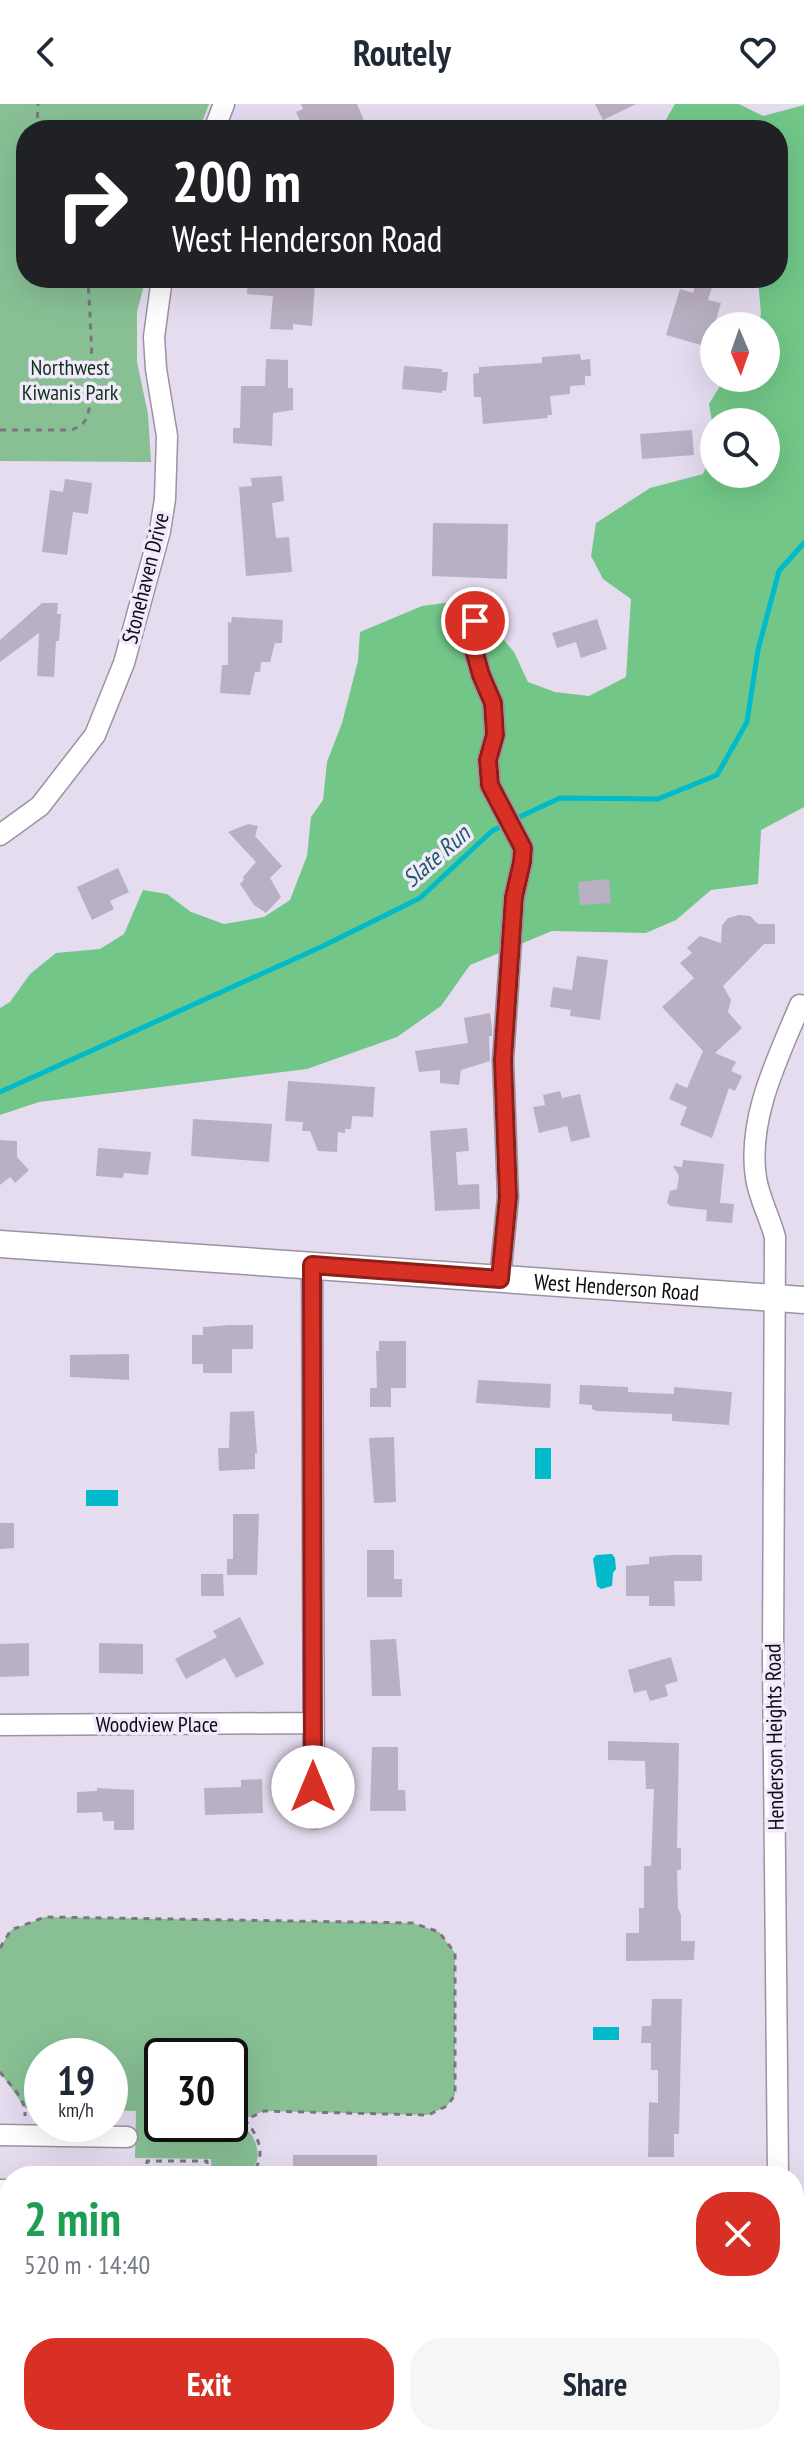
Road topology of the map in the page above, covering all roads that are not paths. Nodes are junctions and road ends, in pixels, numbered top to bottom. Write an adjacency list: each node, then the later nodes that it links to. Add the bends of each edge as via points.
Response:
1 (161, 288): 3 (street, Stonehaven Drive, via 154,337 167,436 165,499 124,663 95,735 80,756 40,806)
2 (475, 621): 7 (street, via 471,639 493,703 490,785 523,848 514,897 503,1060 508,1197)
3 (0, 835)
4 (800, 1005): 8 (street, Henderson Heights Road, via 764,1097 755,1154 756,1180 775,1237)
5 (0, 1244): 6 (main road, West Henderson Road)
6 (312, 1265): 7 (main road, West Henderson Road); 10 (street)
7 (500, 1279): 8 (main road, West Henderson Road)
8 (773, 1298): 9 (main road, West Henderson Road); 15 (street, Henderson Heights Road)
9 (804, 1300)
10 (313, 1723): 11 (street, Woodview Place); 12 (street)
11 (0, 1725)
12 (314, 1818)
13 (0, 2135): 14 (street)
14 (24, 2135)
15 (778, 2166)

